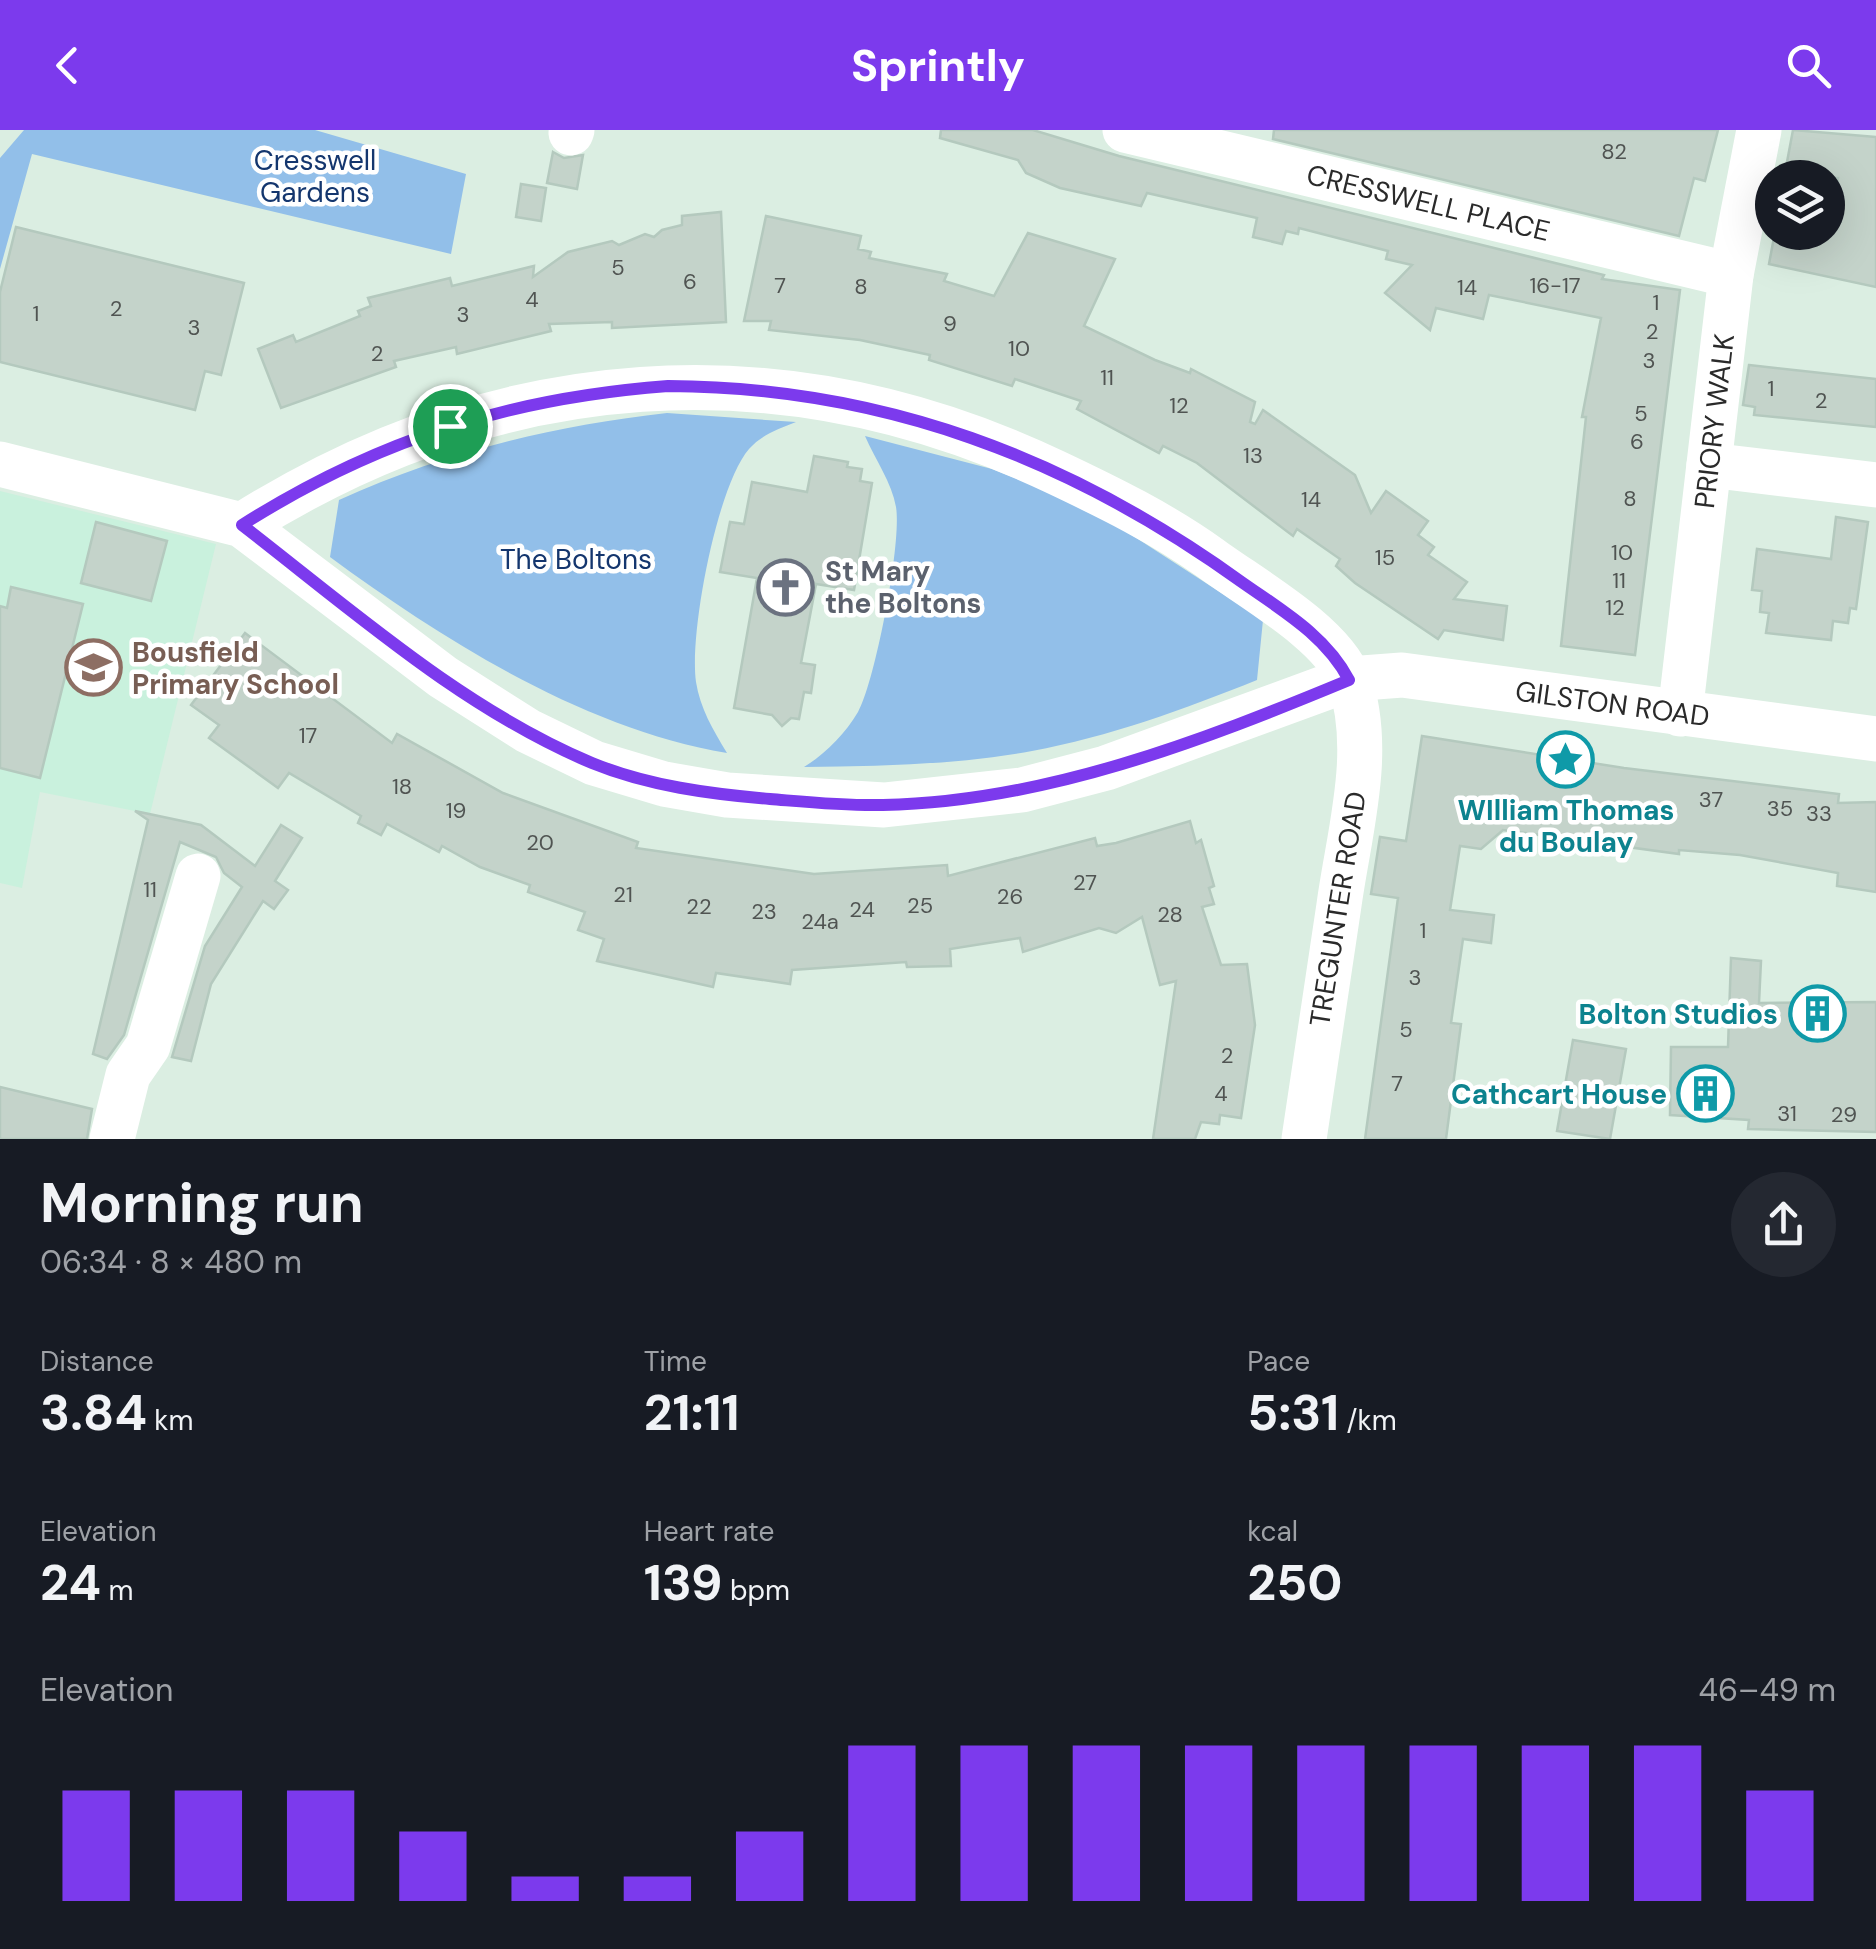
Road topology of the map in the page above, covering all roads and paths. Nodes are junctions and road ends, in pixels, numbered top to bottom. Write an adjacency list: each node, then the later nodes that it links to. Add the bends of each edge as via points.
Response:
1 (1125, 130): 3 (street, CRESSWELL PLACE)
2 (1759, 130): 3 (street, PRIORY WALK)
3 (1731, 275): 5 (street, PRIORY WALK)
4 (0, 464): 7 (street)
5 (1710, 465): 6 (street); 9 (street, PRIORY WALK)
6 (1876, 484)
7 (242, 525): 8 (street, via 443,677 528,730 594,764 727,795 884,806 1022,790 1122,763); 8 (street, via 371,454 522,404 589,392 746,386 897,413 1022,456 1122,502 1304,627 1336,655)
8 (1349, 680): 9 (street, GILSTON ROAD, via 1452,680); 13 (street, TREGUNTER ROAD, via 1361,754)
9 (1680, 714): 10 (street, GILSTON ROAD)
10 (1876, 739)
11 (198, 876): 12 (street, via 148,1046 128,1075)
12 (112, 1139)
13 (1304, 1139)

